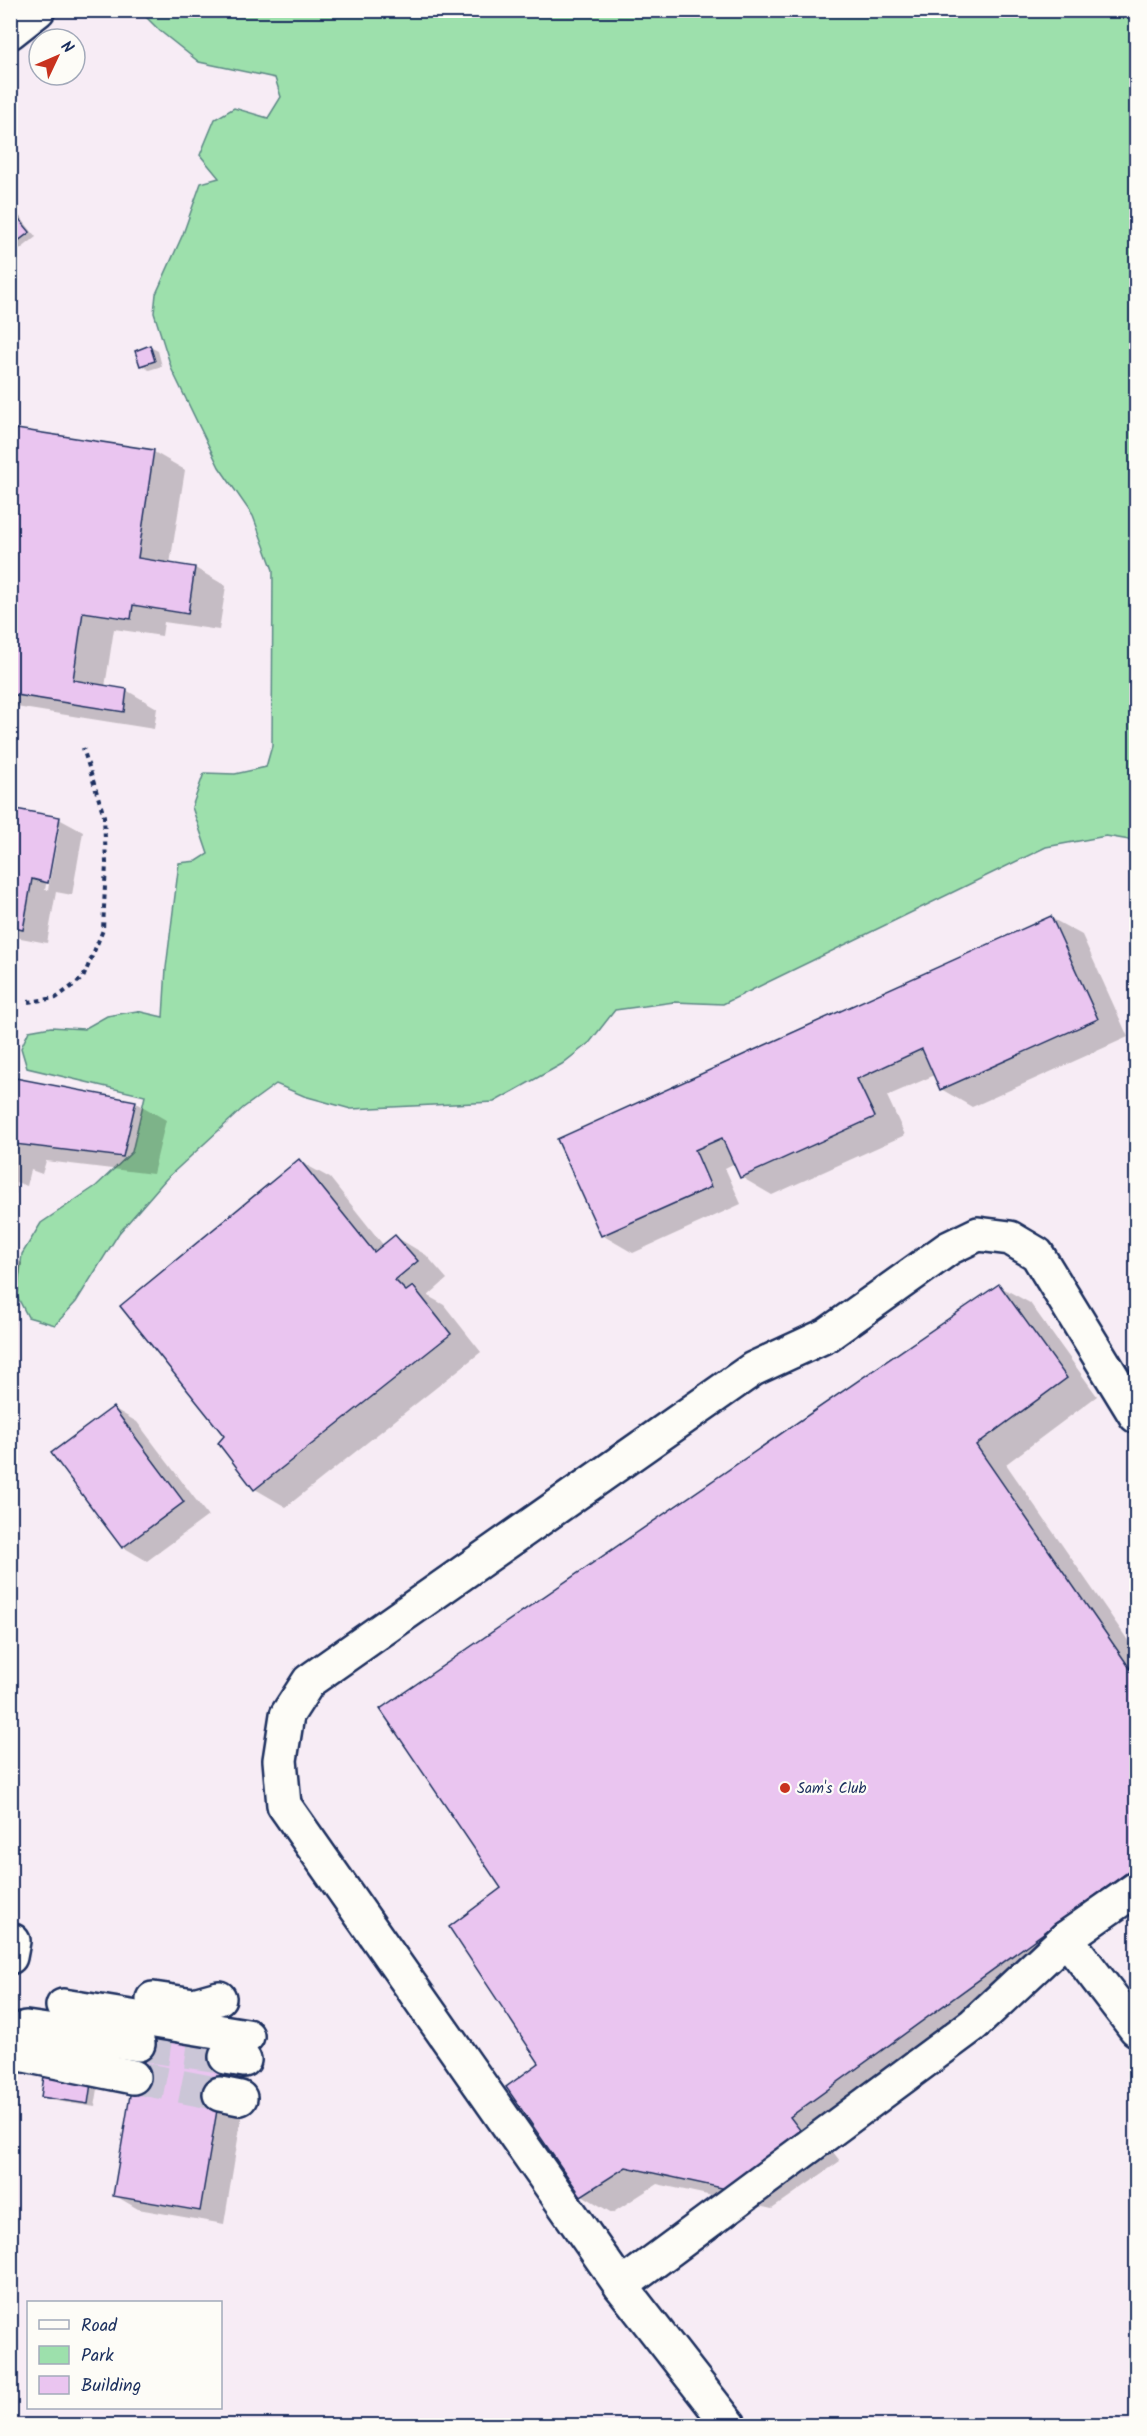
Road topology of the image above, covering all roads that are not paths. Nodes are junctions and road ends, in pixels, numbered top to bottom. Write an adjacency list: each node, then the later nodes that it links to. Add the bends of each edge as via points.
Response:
1 (38, 10): 2 (street)
2 (10, 32)
3 (1137, 1416): 12 (street, via 1037,1254 1010,1238 978,1234 949,1248 827,1335 753,1369 309,1681 287,1715 280,1760 284,1805)
4 (1137, 1889): 5 (street)
5 (1066, 1938): 7 (street); 12 (street, via 973,2025)
6 (219, 1998): 10 (street, via 194,2005 93,1990 63,2006)
7 (1137, 2029)
8 (18, 2040): 9 (street); 11 (street)
9 (138, 2044)
10 (239, 2051)
11 (133, 2077)
12 (621, 2286): 13 (street)
13 (730, 2426)

